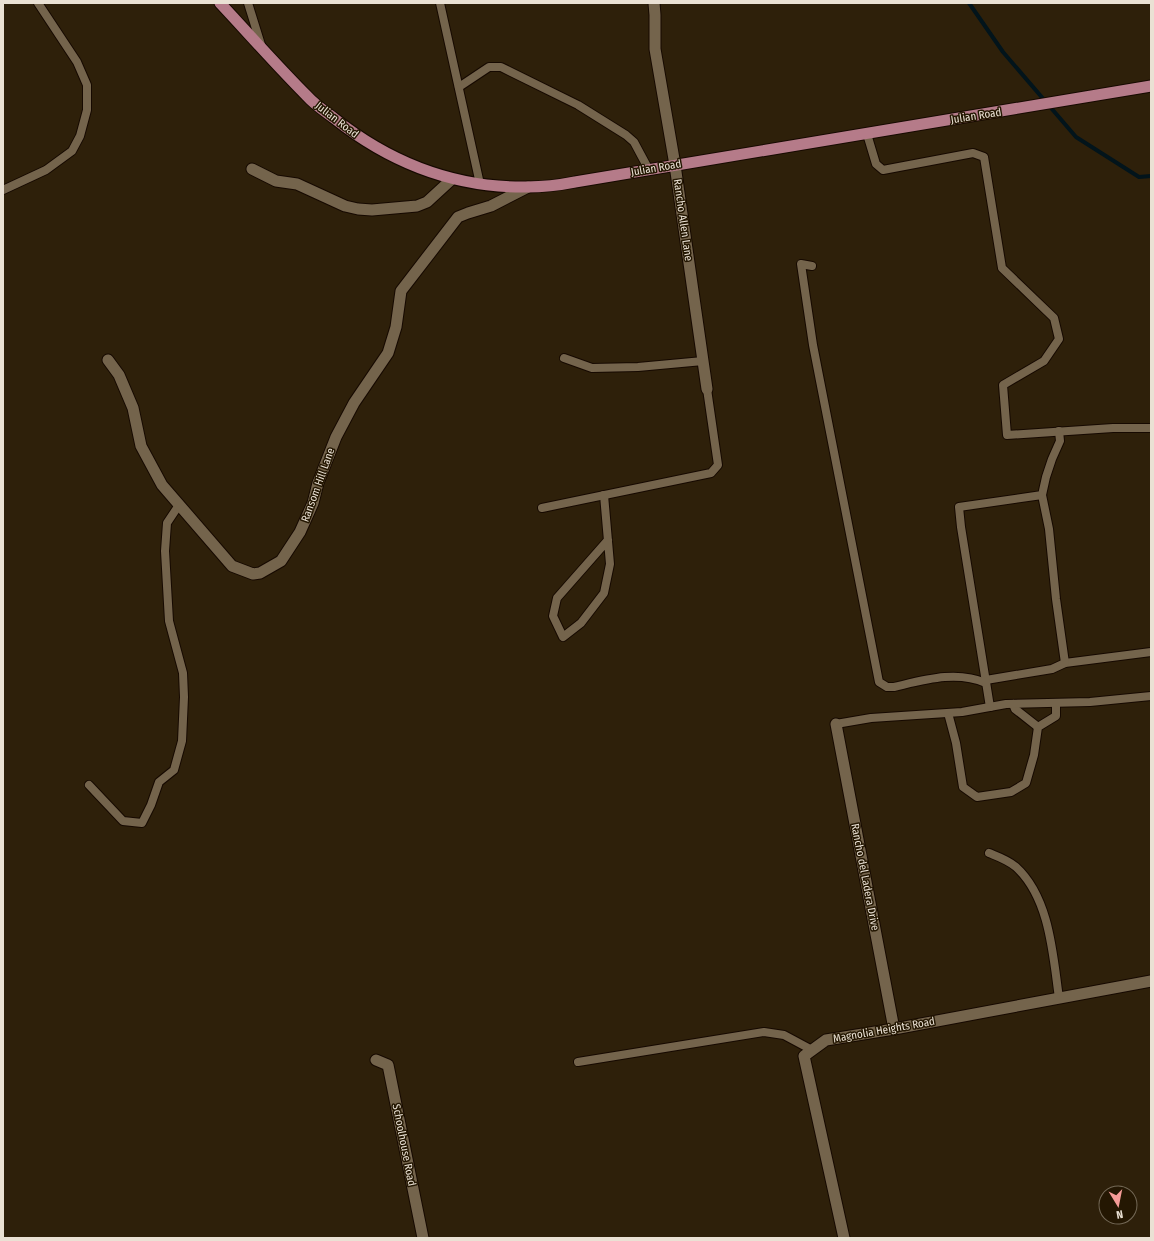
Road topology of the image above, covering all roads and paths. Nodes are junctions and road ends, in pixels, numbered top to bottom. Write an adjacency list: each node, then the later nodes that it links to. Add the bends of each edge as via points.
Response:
1 (38, 3): 16 (lane, via 77,62 86,85 86,110 80,136 72,151 46,170)
2 (220, 3): 6 (main road, Julian Road)
3 (248, 3): 6 (lane)
4 (440, 3): 8 (lane)
5 (654, 3): 10 (street, Rancho Allen Lane, via 655,49)
6 (263, 48): 13 (main road, Julian Road, via 308,97 357,137 402,162)
7 (1151, 86): 9 (main road, Julian Road)
8 (459, 87): 12 (lane, via 489,67 501,67 578,105 626,135 634,142); 14 (lane)
9 (867, 134): 10 (main road, Julian Road); 23 (lane, via 876,164 883,170 973,153 984,157 1002,268 1054,318 1059,339 1044,361 1003,385 1007,435)
10 (675, 165): 12 (main road, Julian Road); 20 (street, Rancho Allen Lane)
11 (252, 169): 13 (street, via 276,181 298,184 345,206 372,210 417,206 426,202)
12 (649, 170): 15 (main road, Julian Road)
13 (452, 179): 14 (main road, Julian Road)
14 (480, 184): 15 (main road, Julian Road)
15 (528, 187): 26 (street, Ransom Hill Lane, via 491,206 458,217 400,291 396,327 388,353 354,403 336,437 313,503 300,532 281,561 260,573 253,574 232,566)
16 (3, 190)
17 (812, 266): 31 (lane, via 801,264 813,345 879,682 887,688 948,676)
18 (564, 358): 20 (lane, via 592,368)
19 (108, 360): 26 (street, Ransom Hill Lane, via 119,375 133,408 141,446 162,485)
20 (703, 361): 21 (street, Rancho Allen Lane)
21 (707, 389): 24 (lane, via 718,465 711,473)
22 (1151, 428): 23 (lane)
23 (1060, 431): 25 (lane, via 1060,441)
24 (604, 495): 27 (lane); 28 (lane)
25 (1042, 495): 30 (lane, via 1049,529); 31 (lane, via 959,507)
26 (179, 505): 39 (lane, via 167,523 165,551 168,621 183,673 184,697 182,741 174,770 159,782 142,823 123,821)
27 (542, 508)
28 (608, 540): 28 (lane, via 610,564 604,594 581,622 563,637 553,616 557,598)
29 (1151, 652): 30 (lane)
30 (1065, 663): 31 (lane, via 1052,669)
31 (986, 681): 35 (lane)
32 (1151, 696): 33 (lane)
33 (1056, 703): 34 (lane); 38 (lane, via 1056,716)
34 (1013, 704): 35 (lane); 38 (lane, via 1015,709)
35 (990, 707): 36 (lane)
36 (948, 713): 37 (lane, via 871,718); 38 (lane, via 963,787 977,797 1011,792 1026,783)
37 (836, 724): 43 (street, Rancho del Ladera Drive)
38 (1038, 727)
39 (88, 785)
40 (989, 853): 42 (lane, via 1017,868 1038,901 1050,935)
41 (1151, 981): 42 (street, Magnolia Heights Road)
42 (1059, 998): 43 (street, Magnolia Heights Road)
43 (894, 1029): 44 (street, Magnolia Heights Road, via 826,1040)
44 (812, 1050): 46 (lane, via 784,1035 764,1032); 48 (street, via 804,1056)
45 (376, 1060): 47 (street, Schoolhouse Road, via 388,1065)
46 (578, 1062)
47 (423, 1238)
48 (844, 1238)

